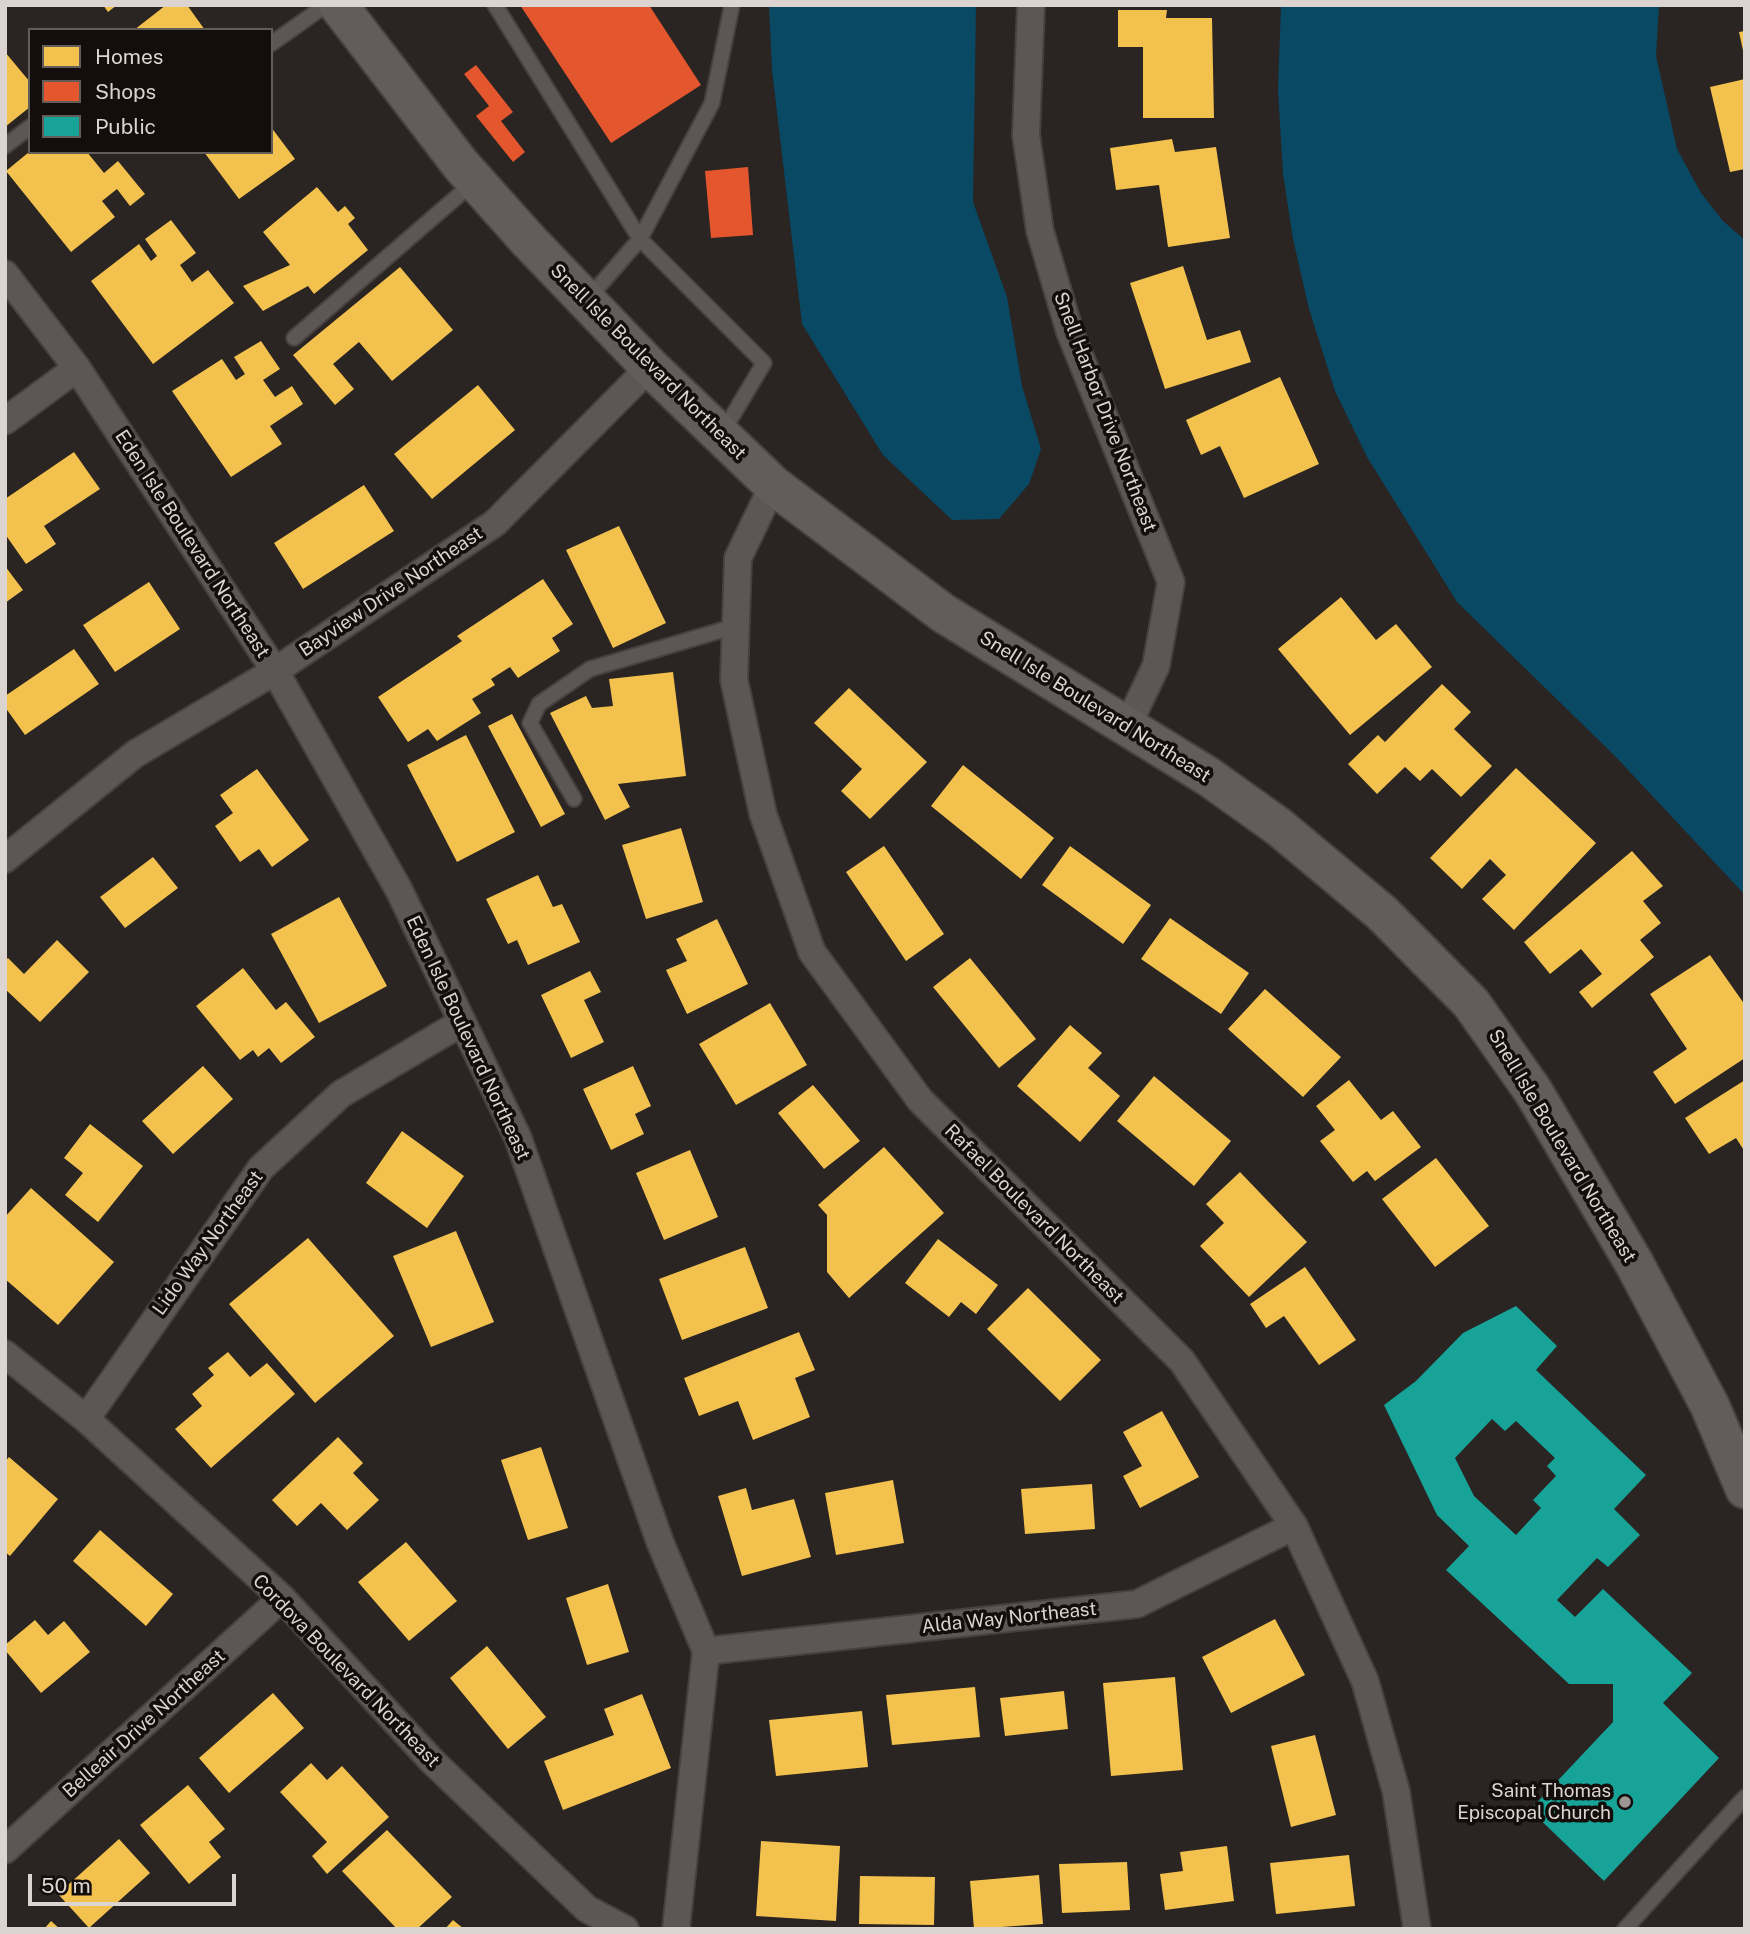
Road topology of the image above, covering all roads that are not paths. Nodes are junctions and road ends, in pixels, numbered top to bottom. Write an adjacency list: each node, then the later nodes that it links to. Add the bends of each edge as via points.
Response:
1 (326, 5): 6 (lane)
2 (338, 5): 9 (street, Snell Isle Boulevard Northeast)
3 (495, 5): 10 (lane)
4 (732, 5): 10 (lane, via 712,103)
5 (1031, 5): 21 (street, Snell Harbor Drive Northeast, via 1026,135 1040,231 1070,332 1171,582 1156,666)
6 (273, 43)
7 (28, 129): 8 (lane)
8 (5, 146)
9 (475, 181): 12 (street, Snell Isle Boulevard Northeast); 13 (lane)
10 (640, 239): 12 (lane); 17 (lane, via 764,363)
11 (5, 274): 15 (street, Eden Isle Boulevard Northeast)
12 (586, 302): 14 (street, Snell Isle Boulevard Northeast)
13 (294, 338)
14 (650, 367): 17 (street, Snell Isle Boulevard Northeast); 20 (street, Bayview Drive Northeast, via 495,523)
15 (77, 368): 16 (street); 20 (street, Eden Isle Boulevard Northeast)
16 (5, 421)
17 (721, 435): 18 (street, Snell Isle Boulevard Northeast)
18 (773, 485): 19 (street, Rafael Boulevard Northeast, via 737,558); 21 (street, Snell Isle Boulevard Northeast, via 943,613)
19 (736, 626): 22 (lane, via 590,669 538,704 530,723); 28 (street, Rafael Boulevard Northeast, via 734,680 763,814 812,952 920,1100 1182,1361)
20 (275, 671): 23 (street, Bayview Drive Northeast, via 135,754); 24 (street, Eden Isle Boulevard Northeast, via 399,890)
21 (1127, 727): 27 (street, Snell Isle Boulevard Northeast, via 1209,777 1323,862 1472,1003 1533,1091 1634,1263 1710,1406)
22 (574, 799)
23 (5, 859)
24 (461, 1023): 26 (street, Lido Way Northeast, via 341,1094 261,1168); 30 (street, Eden Isle Boulevard Northeast, via 518,1138 660,1542)
25 (5, 1354): 26 (street, Cordova Boulevard Northeast)
26 (86, 1419): 29 (street, Cordova Boulevard Northeast)
27 (1745, 1489)
28 (1294, 1526): 30 (street, Alda Way Northeast, via 1137,1604); 35 (street, Rafael Boulevard Northeast, via 1365,1681 1396,1791)
29 (282, 1598): 32 (street, Belleair Drive Northeast); 33 (street, Cordova Boulevard Northeast, via 451,1780 587,1909)
30 (706, 1651): 34 (street, Eden Isle Boulevard Northeast)
31 (1745, 1797): 36 (lane)
32 (5, 1850)
33 (625, 1929)
34 (676, 1929)
35 (1417, 1929)
36 (1625, 1929)

